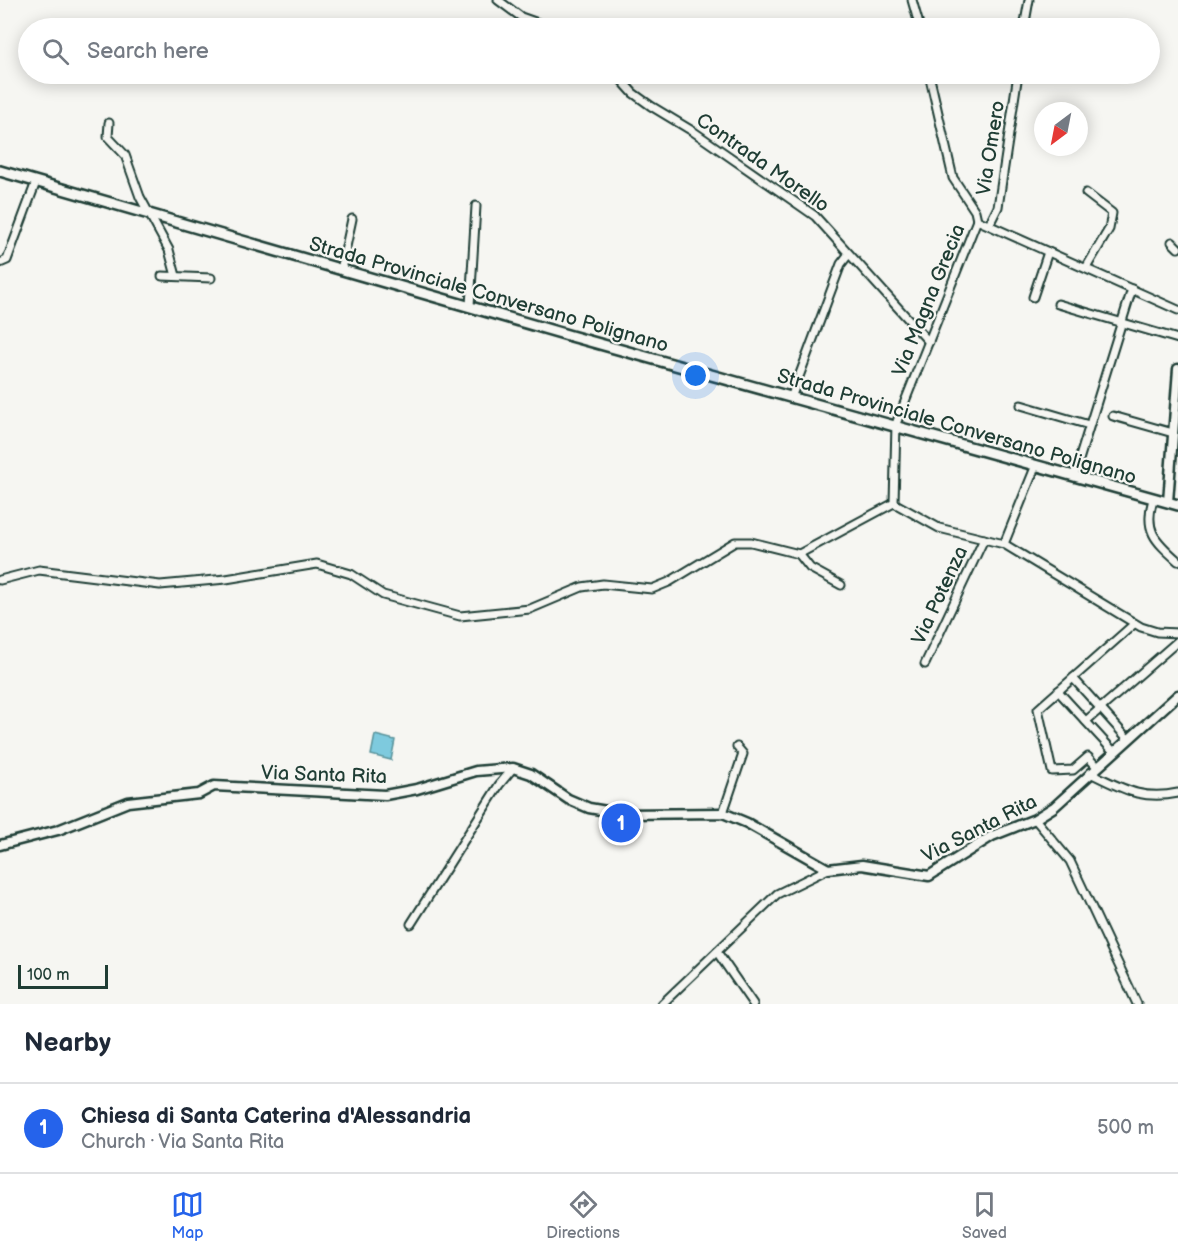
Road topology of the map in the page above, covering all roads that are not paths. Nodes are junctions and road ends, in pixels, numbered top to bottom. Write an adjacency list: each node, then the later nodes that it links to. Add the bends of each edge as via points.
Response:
1 (498, 0): 4 (street)
2 (912, 0): 5 (street)
3 (1029, 0): 6 (street)
4 (524, 18)
5 (917, 18)
6 (1026, 18)
7 (625, 84): 20 (street, Contrada Morello, via 651,106 815,216)
8 (931, 84): 17 (street, via 953,178)
9 (1016, 84): 18 (street, Via Omero, via 998,207)
10 (109, 123): 15 (street, via 108,136 125,155)
11 (0, 171): 12 (main road, Strada Provinciale Conversano Polignano)
12 (36, 182): 15 (main road, Strada Provinciale Conversano Polignano); 21 (street, via 7,260)
13 (1086, 193): 22 (street, via 1112,213 1108,229)
14 (476, 206): 30 (street)
15 (149, 214): 23 (main road, Strada Provinciale Conversano Polignano); 25 (street, via 169,250)
16 (352, 219): 23 (street)
17 (977, 220): 18 (street); 34 (street, Via Magna Grecia)
18 (989, 225): 19 (street)
19 (1048, 252): 22 (street); 28 (street)
20 (848, 255): 34 (street, Contrada Morello); 36 (street, via 840,264)
21 (0, 263)
22 (1086, 268): 27 (street)
23 (341, 270): 30 (main road, Strada Provinciale Conversano Polignano)
24 (162, 276): 25 (street)
25 (176, 276): 26 (street)
26 (211, 278)
27 (1132, 289): 31 (street); 32 (street)
28 (1033, 297)
29 (1058, 304): 32 (street)
30 (470, 306): 36 (main road, Strada Provinciale Conversano Polignano)
31 (1178, 310)
32 (1121, 324): 33 (street); 40 (street)
33 (1178, 339)
34 (929, 342): 39 (street, Via Magna Grecia)
35 (1178, 374): 41 (street)
36 (791, 398): 39 (main road, Strada Provinciale Conversano Polignano)
37 (1021, 405): 40 (street)
38 (1113, 416): 41 (street)
39 (896, 424): 42 (main road, Strada Provinciale Conversano Polignano); 45 (street)
40 (1089, 425): 43 (street)
41 (1173, 433): 46 (street)
42 (1035, 465): 43 (main road, Strada Provinciale Conversano Polignano); 48 (street)
43 (1074, 476): 44 (main road, Strada Provinciale Conversano Polignano)
44 (1153, 499): 46 (main road, Strada Provinciale Conversano Polignano); 50 (street, via 1148,523)
45 (894, 503): 47 (street, via 939,528); 49 (street)
46 (1173, 504)
47 (984, 539): 48 (street); 56 (street, Via Potenza)
48 (1004, 544): 53 (street)
49 (799, 554): 51 (street, via 735,542 652,589 603,584 582,587 530,609 460,616 383,595 351,574 317,564 160,585 39,570); 52 (street, via 810,568)
50 (1178, 561)
51 (0, 580)
52 (841, 585)
53 (1134, 624): 54 (street, via 1157,632); 57 (street)
54 (1178, 633)
55 (1178, 641): 60 (street)
56 (925, 664)
57 (1073, 678): 58 (street); 60 (street)
58 (1058, 691): 61 (street); 66 (street, via 1038,709 1050,768 1072,770 1088,757)
59 (1178, 695): 62 (street, Via Santa Rita)
60 (1101, 708): 61 (street); 62 (street)
61 (1086, 721): 64 (street)
62 (1128, 739): 64 (street, Via Santa Rita)
63 (737, 747): 68 (street, via 743,754)
64 (1114, 752): 66 (street, Via Santa Rita)
65 (513, 768): 68 (street, Via Santa Rita, via 540,778 576,804 606,812); 70 (street, Via Santa Rita, via 476,771 385,795 214,786 199,794 128,802 58,830); 72 (street)
66 (1093, 770): 67 (street, via 1139,795); 69 (street, Via Santa Rita, via 1054,807)
67 (1178, 793)
68 (723, 813): 71 (street, Via Santa Rita)
69 (1035, 819): 71 (street, Via Santa Rita, via 992,836 929,876 862,865); 76 (street, via 1070,861)
70 (0, 845)
71 (828, 869): 73 (street, via 777,894)
72 (411, 924)
73 (717, 952): 74 (street); 75 (street)
74 (662, 1004)
75 (753, 1004)
76 (1137, 1004)

